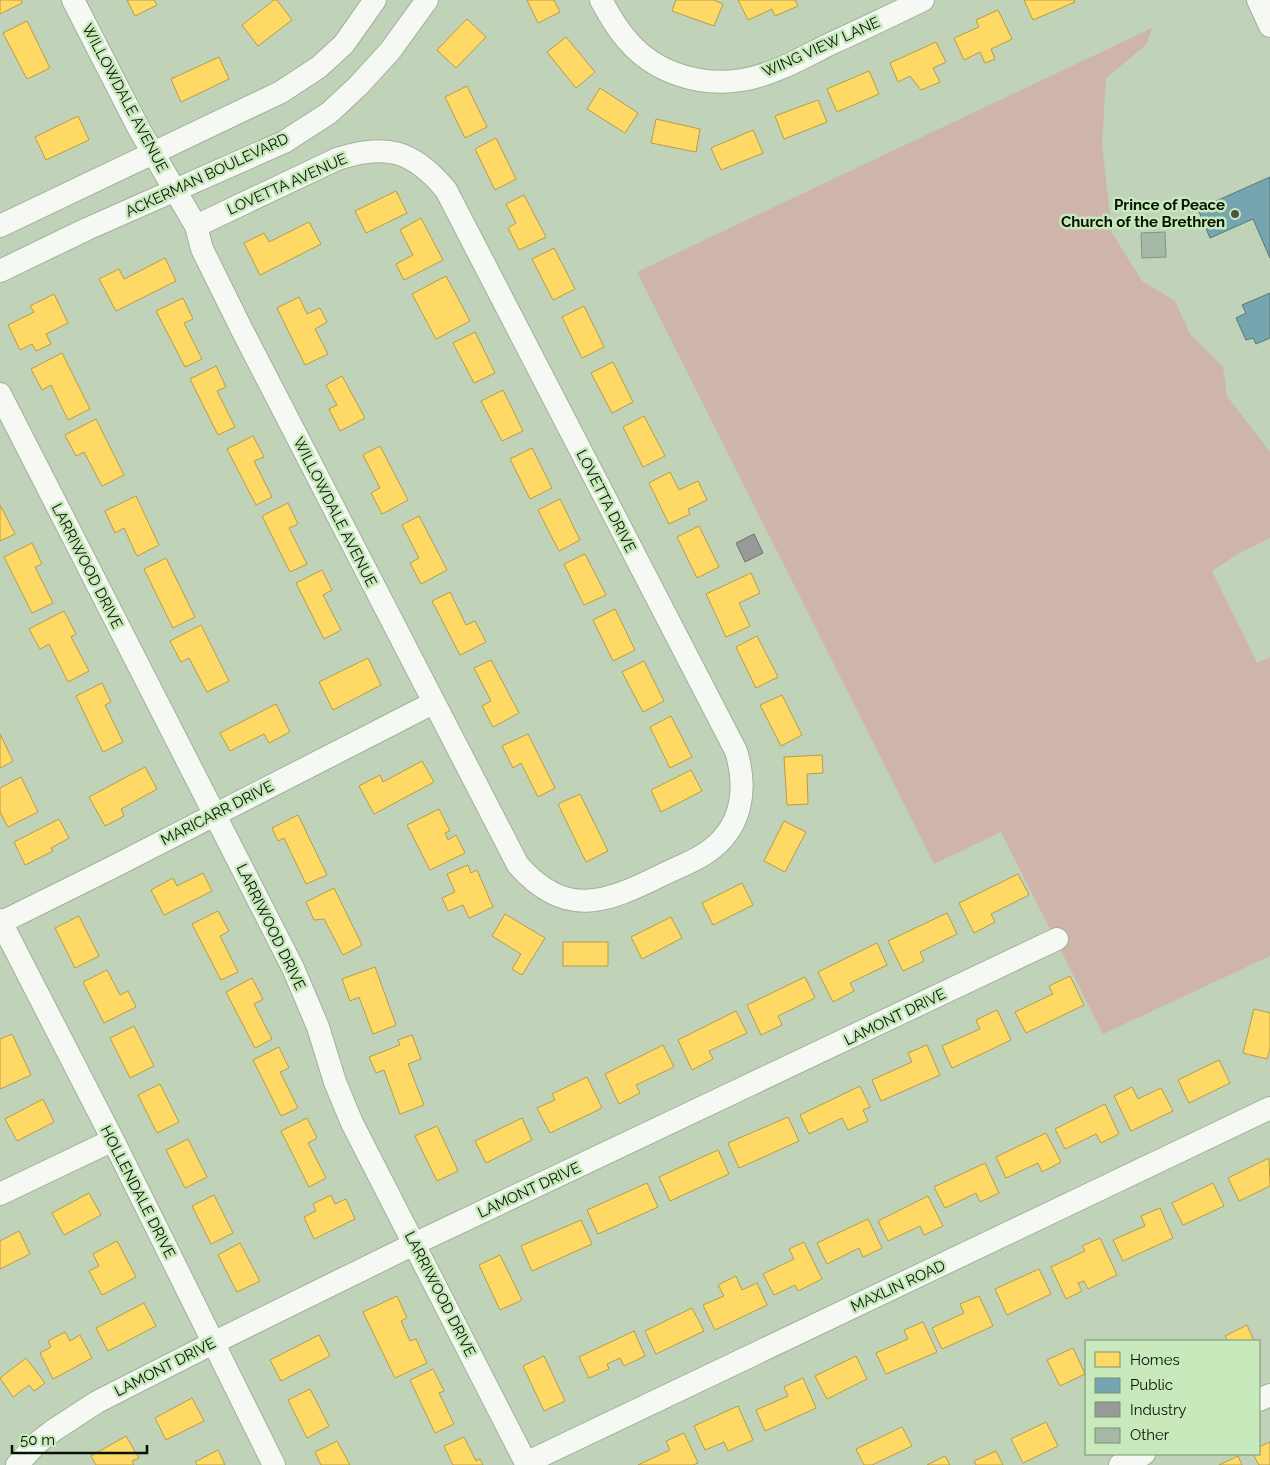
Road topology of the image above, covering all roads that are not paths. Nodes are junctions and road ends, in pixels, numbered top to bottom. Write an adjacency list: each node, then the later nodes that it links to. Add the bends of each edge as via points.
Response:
1 (73, 0): 9 (street, WILLOWDALE AVENUE)
2 (375, 0): 9 (street, via 344,44 319,67 281,92)
3 (427, 0): 10 (street, ACKERMAN BOULEVARD, via 390,51 329,114 284,142)
4 (601, 0): 5 (street, WING VIEW LANE, via 629,43 649,60 690,78 716,81 762,75)
5 (923, 0)
6 (1258, 0): 7 (street)
7 (1270, 26)
8 (380, 151): 12 (street, LOVETTA AVENUE, via 337,159); 17 (street, LOVETTA DRIVE, via 402,154 418,163 446,190 736,752 742,785 740,803 732,824 706,853)
9 (153, 154): 10 (street, WILLOWDALE AVENUE); 11 (street)
10 (176, 191): 12 (street, WILLOWDALE AVENUE); 13 (street, ACKERMAN BOULEVARD)
11 (0, 226)
12 (196, 226): 15 (street, WILLOWDALE AVENUE, via 202,249 242,330)
13 (0, 271)
14 (0, 394): 16 (street, LARRIWOOD DRIVE)
15 (433, 703): 16 (street, MARICARR DRIVE); 17 (street, WILLOWDALE AVENUE, via 518,865 548,892 567,899 607,899)
16 (215, 814): 18 (street, MARICARR DRIVE); 23 (street, LARRIWOOD DRIVE, via 293,968 318,1026 352,1123)
17 (678, 868)
18 (0, 922): 21 (street, HOLLENDALE DRIVE)
19 (1057, 940): 23 (street, LAMONT DRIVE)
20 (1270, 1108): 26 (street, MAXLIN ROAD)
21 (112, 1140): 22 (street); 24 (street, HOLLENDALE DRIVE)
22 (0, 1194)
23 (414, 1244): 24 (street, LAMONT DRIVE); 26 (street, LARRIWOOD DRIVE)
24 (213, 1343): 27 (street, LAMONT DRIVE, via 97,1402 37,1443); 28 (street, HOLLENDALE DRIVE)
25 (1142, 1455): 29 (street)
26 (527, 1464)
27 (17, 1465)
28 (274, 1465)
29 (1120, 1465)

